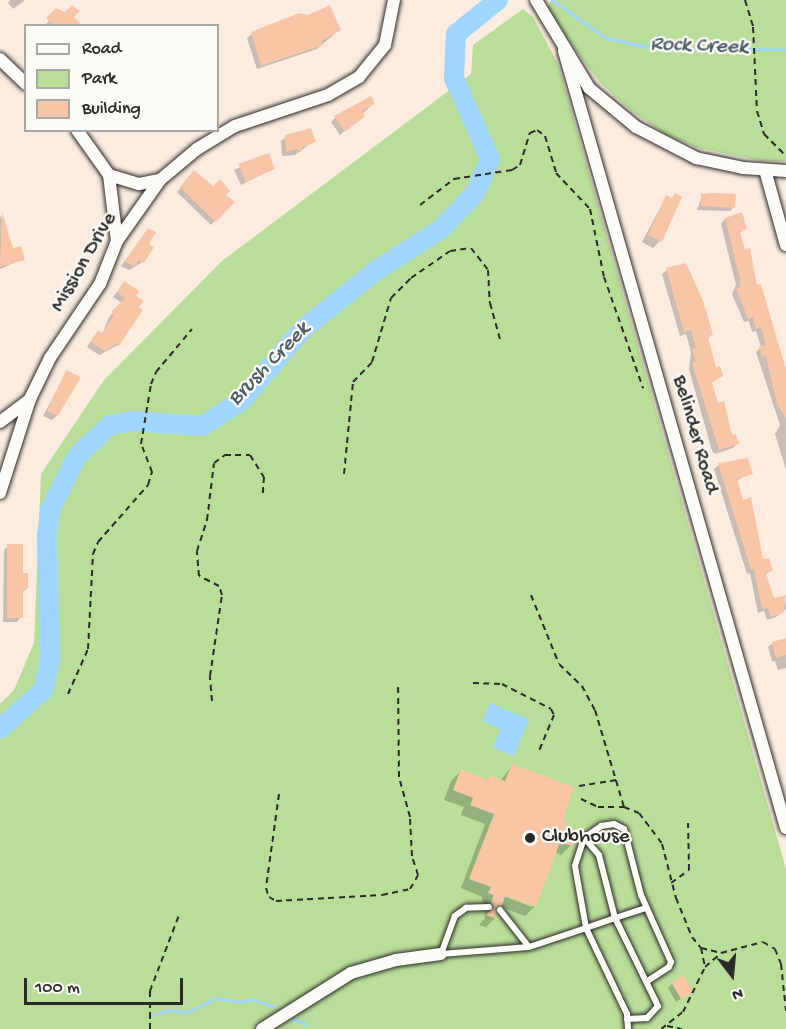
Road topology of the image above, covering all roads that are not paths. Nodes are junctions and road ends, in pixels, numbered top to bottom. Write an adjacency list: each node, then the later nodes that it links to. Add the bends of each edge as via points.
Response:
1 (394, 0): 10 (street, Mission Drive, via 385,45 359,78 328,95 235,126 197,149)
2 (536, 0): 3 (street)
3 (564, 51): 7 (street, via 589,88 647,135 696,158); 16 (street, Belinder Road)
4 (0, 59): 5 (street)
5 (24, 82)
6 (78, 132): 9 (street)
7 (765, 170): 8 (street); 12 (street)
8 (786, 171)
9 (109, 175): 10 (street, via 139,184); 11 (street)
10 (160, 180): 11 (street, Mission Drive)
11 (117, 241): 13 (street, Mission Drive, via 100,284 50,358)
12 (786, 245)
13 (30, 399): 14 (street); 15 (street, Mission Drive)
14 (0, 422)
15 (0, 493)
16 (786, 828)
17 (584, 838): 19 (lane, via 601,826 622,826); 21 (lane, via 599,855); 22 (lane, via 576,854 575,875)
18 (489, 907): 24 (lane, via 466,908 455,916)
19 (646, 908): 21 (lane); 25 (lane, via 671,962 669,968)
20 (500, 910): 23 (lane)
21 (615, 918): 22 (lane); 25 (lane)
22 (586, 928): 23 (lane); 26 (lane)
23 (529, 947): 24 (lane)
24 (441, 954): 27 (street, via 396,960 351,973)
25 (646, 982): 26 (lane, via 657,1011 642,1020)
26 (627, 1019): 28 (lane)
27 (262, 1029)
28 (628, 1029)

